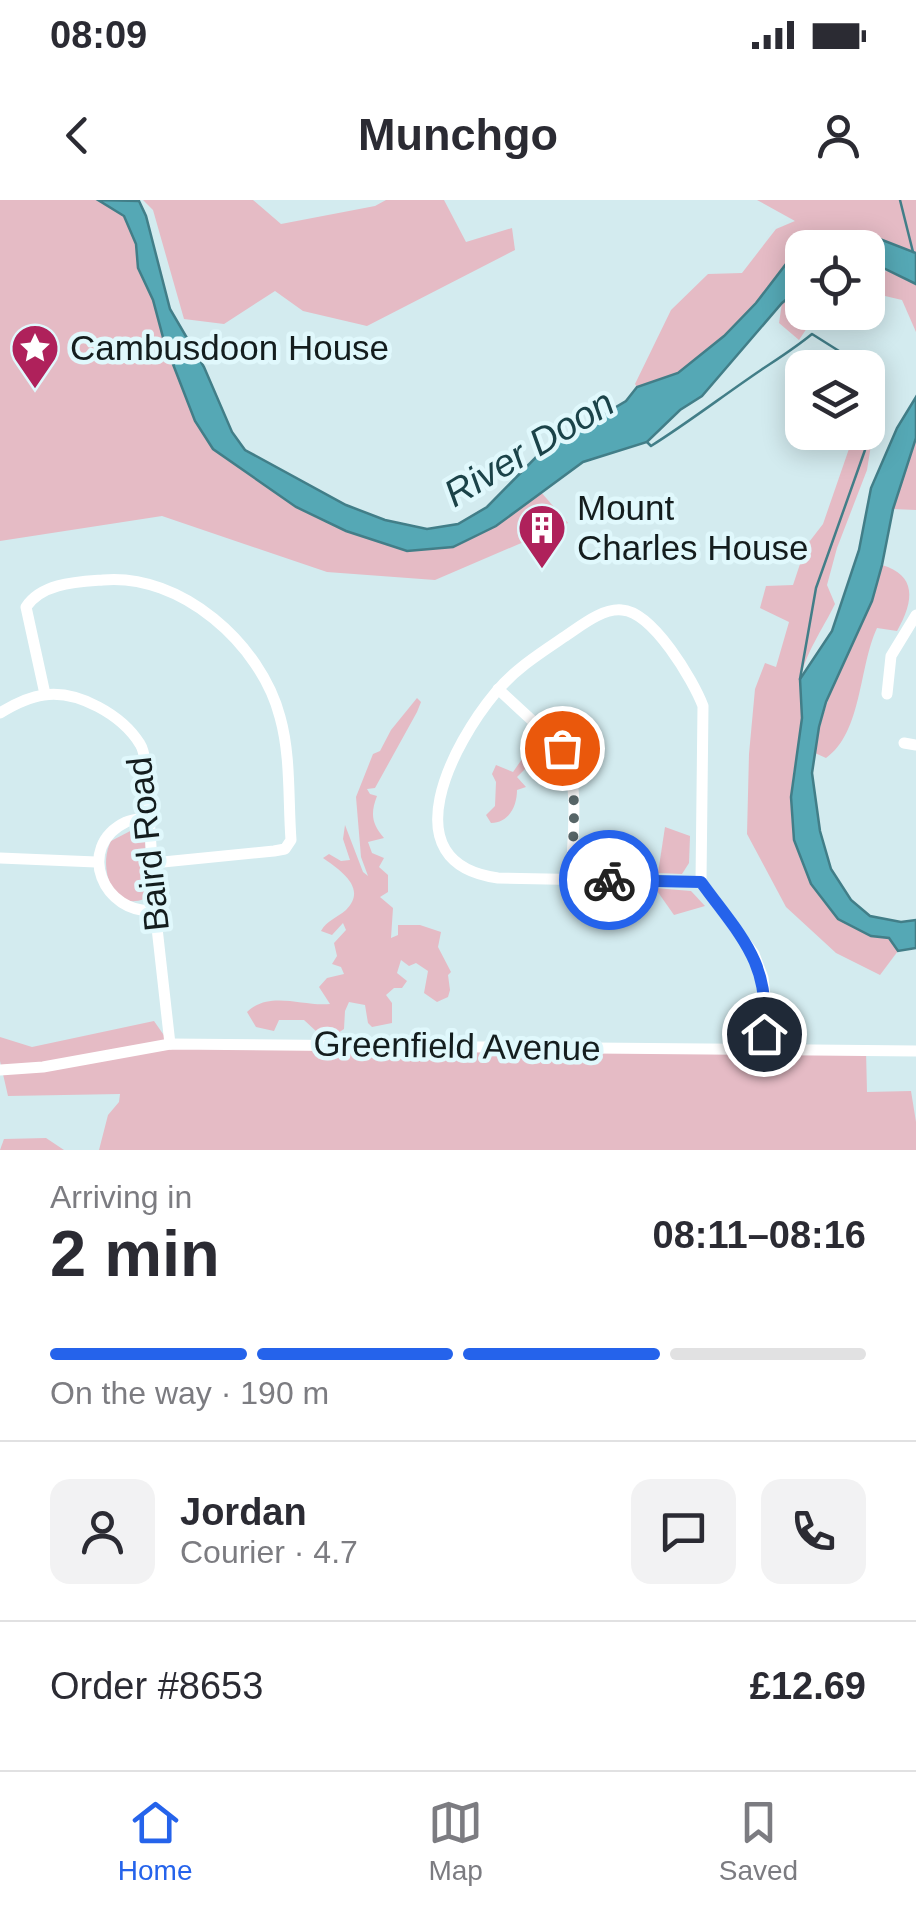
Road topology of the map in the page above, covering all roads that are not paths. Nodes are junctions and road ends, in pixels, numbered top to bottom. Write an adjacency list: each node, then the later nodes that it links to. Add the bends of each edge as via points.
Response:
1 (916, 615): 4 (street, via 891,656)
2 (498, 689): 10 (street, via 568,757); 10 (street, via 452,757 440,798 444,847 477,875); 11 (street, via 608,612 623,610 650,624 703,706)
3 (44, 694): 5 (street); 6 (street, Baird Road, via 95,705 141,745); 9 (street, via 26,607 44,589 84,581 118,578 190,602 254,663 286,738 291,840 274,851)
4 (887, 694)
5 (0, 713)
6 (150, 817): 8 (street, via 116,828); 9 (street, Baird Road)
7 (0, 858): 8 (street)
8 (96, 862): 12 (street, via 116,898 132,909)
9 (153, 863): 12 (street, Baird Road)
10 (571, 879): 11 (street)
11 (701, 882): 14 (street, via 754,954 763,978)
12 (156, 910): 13 (street, Baird Road)
13 (170, 1044): 14 (street, Greenfield Avenue); 16 (street, Greenfield Avenue)
14 (762, 1049): 15 (street, Greenfield Avenue)
15 (916, 1051)
16 (0, 1072)

